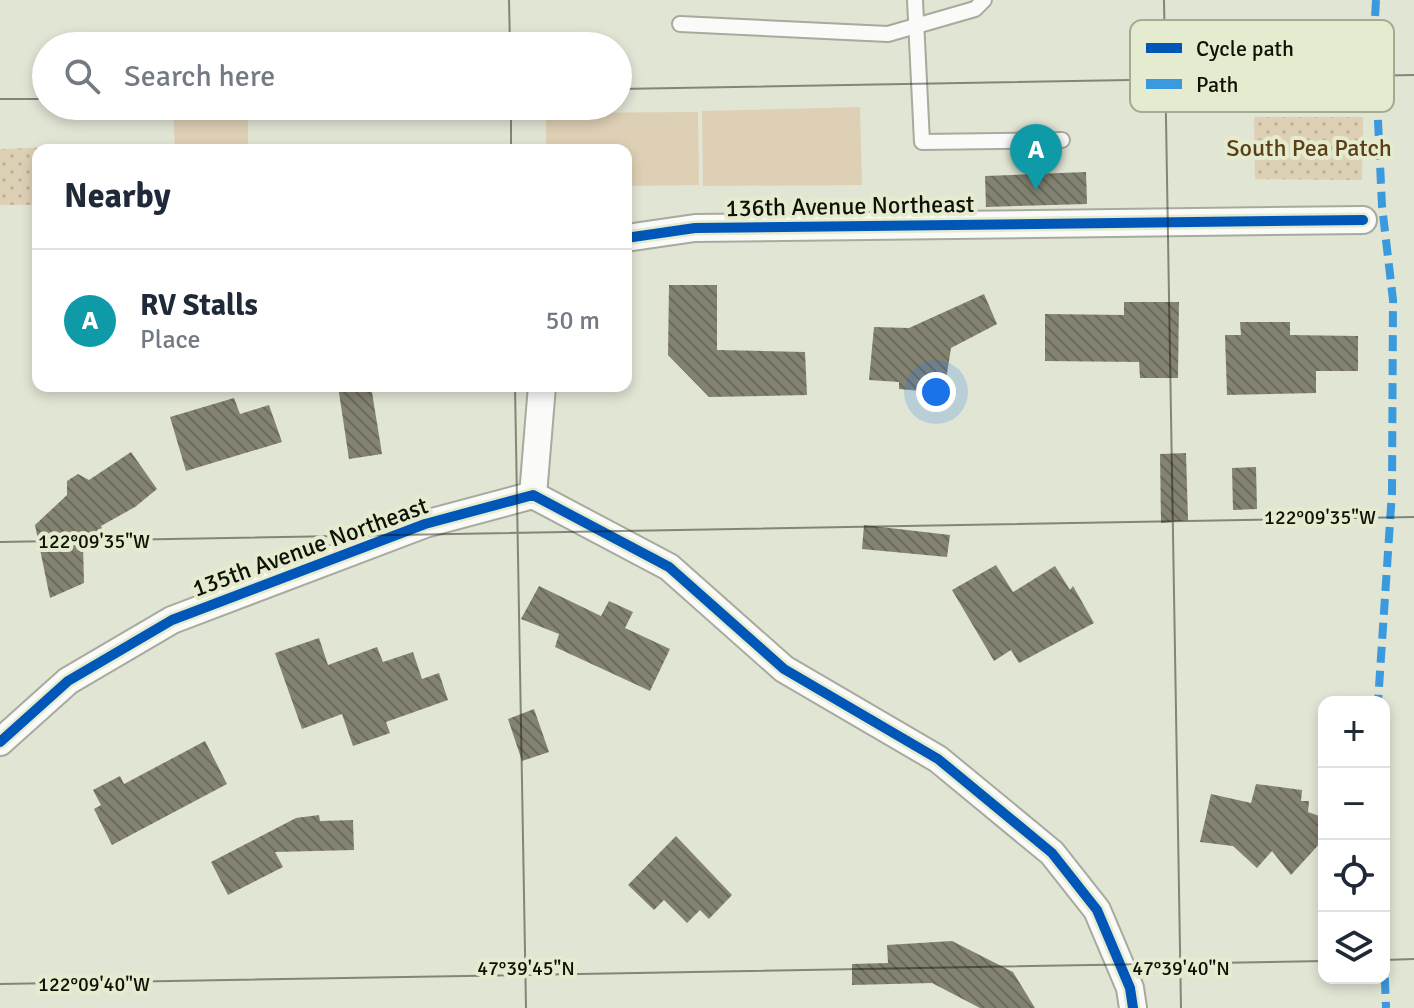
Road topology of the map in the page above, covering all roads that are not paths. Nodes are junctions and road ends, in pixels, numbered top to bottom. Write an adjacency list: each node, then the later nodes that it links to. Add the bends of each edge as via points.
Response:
1 (915, 0): 4 (lane)
2 (984, 0): 4 (lane, via 975,9)
3 (680, 24): 4 (lane, via 888,34)
4 (916, 28): 5 (lane, via 922,142)
5 (1062, 140)
6 (1363, 220): 7 (street, 136th Avenue Northeast, via 695,228)
7 (632, 237)
8 (542, 392): 9 (street)
9 (533, 495): 10 (street, 135th Avenue Northeast, via 386,538 172,620 68,681); 11 (street, via 669,567 784,669 938,759 1052,853 1097,910 1130,988)
10 (0, 742)
11 (1133, 1008)

